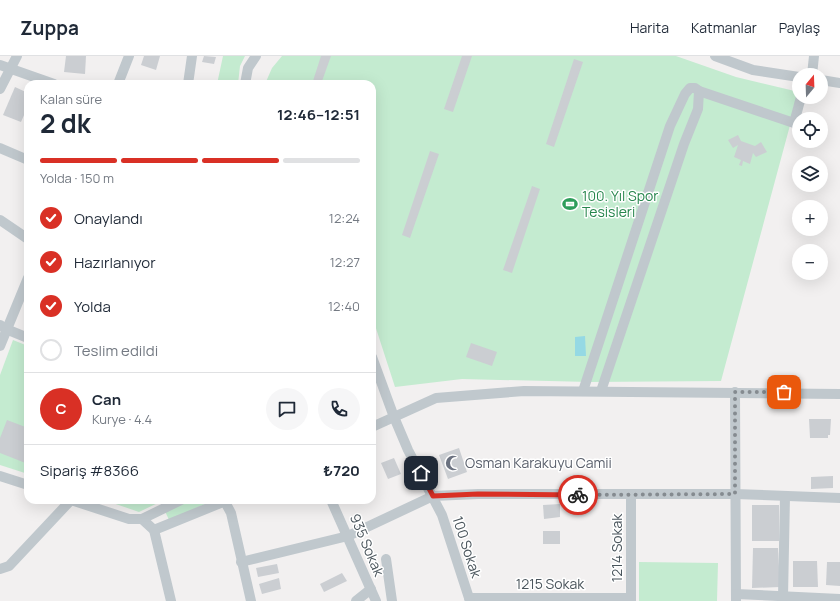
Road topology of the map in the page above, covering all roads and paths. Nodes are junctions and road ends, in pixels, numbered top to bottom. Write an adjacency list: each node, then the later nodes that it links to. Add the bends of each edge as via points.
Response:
1 (17, 56): 9 (street)
2 (129, 56): 12 (street)
3 (192, 56): 13 (street)
4 (256, 56): 14 (street, via 248,68)
5 (715, 56): 10 (street, via 753,70)
6 (814, 56): 8 (street)
7 (0, 65): 9 (street)
8 (813, 68)
9 (11, 69): 11 (street); 17 (street)
10 (792, 76)
11 (43, 80)
12 (120, 80)
13 (189, 80)
14 (246, 80)
15 (828, 81): 16 (street)
16 (840, 83)
17 (0, 89)
18 (699, 91): 19 (street, via 794,123); 29 (street, via 690,88 685,94 670,126); 30 (street, via 698,109)
19 (799, 104)
20 (0, 148): 21 (street)
21 (24, 158)
22 (0, 220): 23 (street)
23 (24, 236)
24 (24, 286): 25 (street)
25 (3, 327): 26 (street); 27 (street)
26 (24, 336)
27 (0, 346)
28 (376, 368): 33 (street, 100 Sokak)
29 (583, 391): 30 (street); 33 (street, via 524,391 436,398)
30 (601, 391): 31 (street)
31 (735, 392): 32 (street); 37 (street)
32 (840, 394)
33 (394, 417): 34 (street); 39 (street, 100 Sokak, via 408,450)
34 (376, 425)
35 (0, 476): 36 (street)
36 (24, 485)
37 (735, 494): 38 (street); 40 (street); 56 (street)
38 (631, 495): 39 (street); 59 (street, 1214 Sokak)
39 (433, 496): 50 (street); 58 (street, 100 Sokak, via 442,515)
40 (784, 496): 41 (street); 55 (street)
41 (840, 498)
42 (67, 504): 53 (street)
43 (83, 504): 48 (street, via 129,519)
44 (173, 504): 48 (street)
45 (219, 504): 49 (street)
46 (227, 504): 52 (street)
47 (333, 504): 50 (street, 935 Sokak)
48 (142, 519): 49 (street)
49 (154, 530): 60 (street)
50 (348, 536): 52 (street); 54 (street, 935 Sokak)
51 (386, 559): 64 (street)
52 (241, 562): 61 (street)
53 (4, 567)
54 (371, 589): 62 (street); 63 (street, 935 Sokak)
55 (783, 597): 56 (street); 57 (street)
56 (736, 598)
57 (840, 599)
58 (470, 600): 59 (street, 1215 Sokak)
59 (631, 600)
60 (171, 601)
61 (251, 601)
62 (356, 601)
63 (376, 601)
64 (392, 601)

